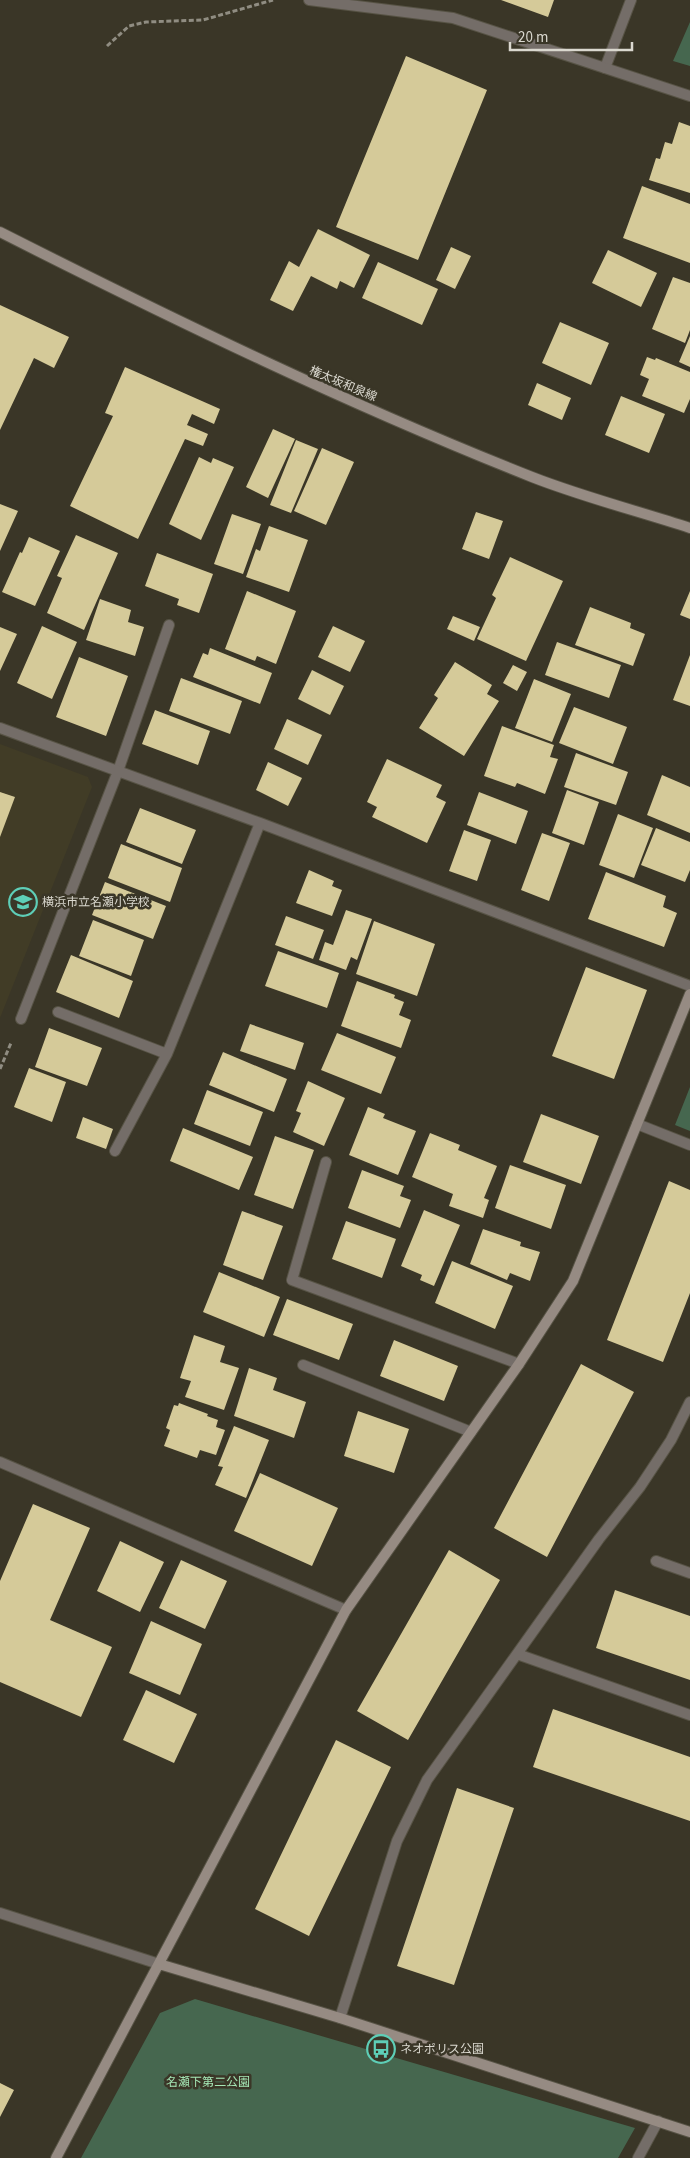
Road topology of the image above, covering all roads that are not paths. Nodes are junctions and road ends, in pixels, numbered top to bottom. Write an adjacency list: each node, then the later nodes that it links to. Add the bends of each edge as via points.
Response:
1 (309, 0): 3 (street, via 453,18)
2 (631, 0): 3 (street)
3 (605, 68): 4 (street)
4 (690, 96)
5 (0, 232): 6 (street, 権太坂和泉線, via 311,384 534,478)
6 (690, 528)
7 (170, 625): 9 (street)
8 (0, 728): 9 (street)
9 (118, 771): 10 (street); 14 (street)
10 (260, 823): 11 (street); 15 (street)
11 (690, 986)
12 (690, 995): 16 (street)
13 (58, 1012): 15 (street)
14 (22, 1019)
15 (167, 1054): 18 (street)
16 (637, 1124): 17 (street); 20 (street, via 573,1281)
17 (690, 1145)
18 (115, 1151)
19 (326, 1162): 20 (street, via 292,1280)
20 (520, 1364): 23 (street)
21 (303, 1365): 23 (street)
22 (690, 1402): 28 (street, via 671,1440 640,1487)
23 (471, 1432): 27 (street)
24 (0, 1462): 27 (street)
25 (656, 1561): 26 (street)
26 (690, 1573)
27 (346, 1610): 31 (street)
28 (517, 1654): 29 (street); 32 (street, via 427,1780 412,1807 397,1841)
29 (690, 1714)
30 (0, 1913): 31 (street)
31 (159, 1964): 32 (street); 35 (street)
32 (340, 2018): 33 (street)
33 (658, 2121): 34 (street); 36 (street)
34 (690, 2132)
35 (56, 2158)
36 (638, 2158)

